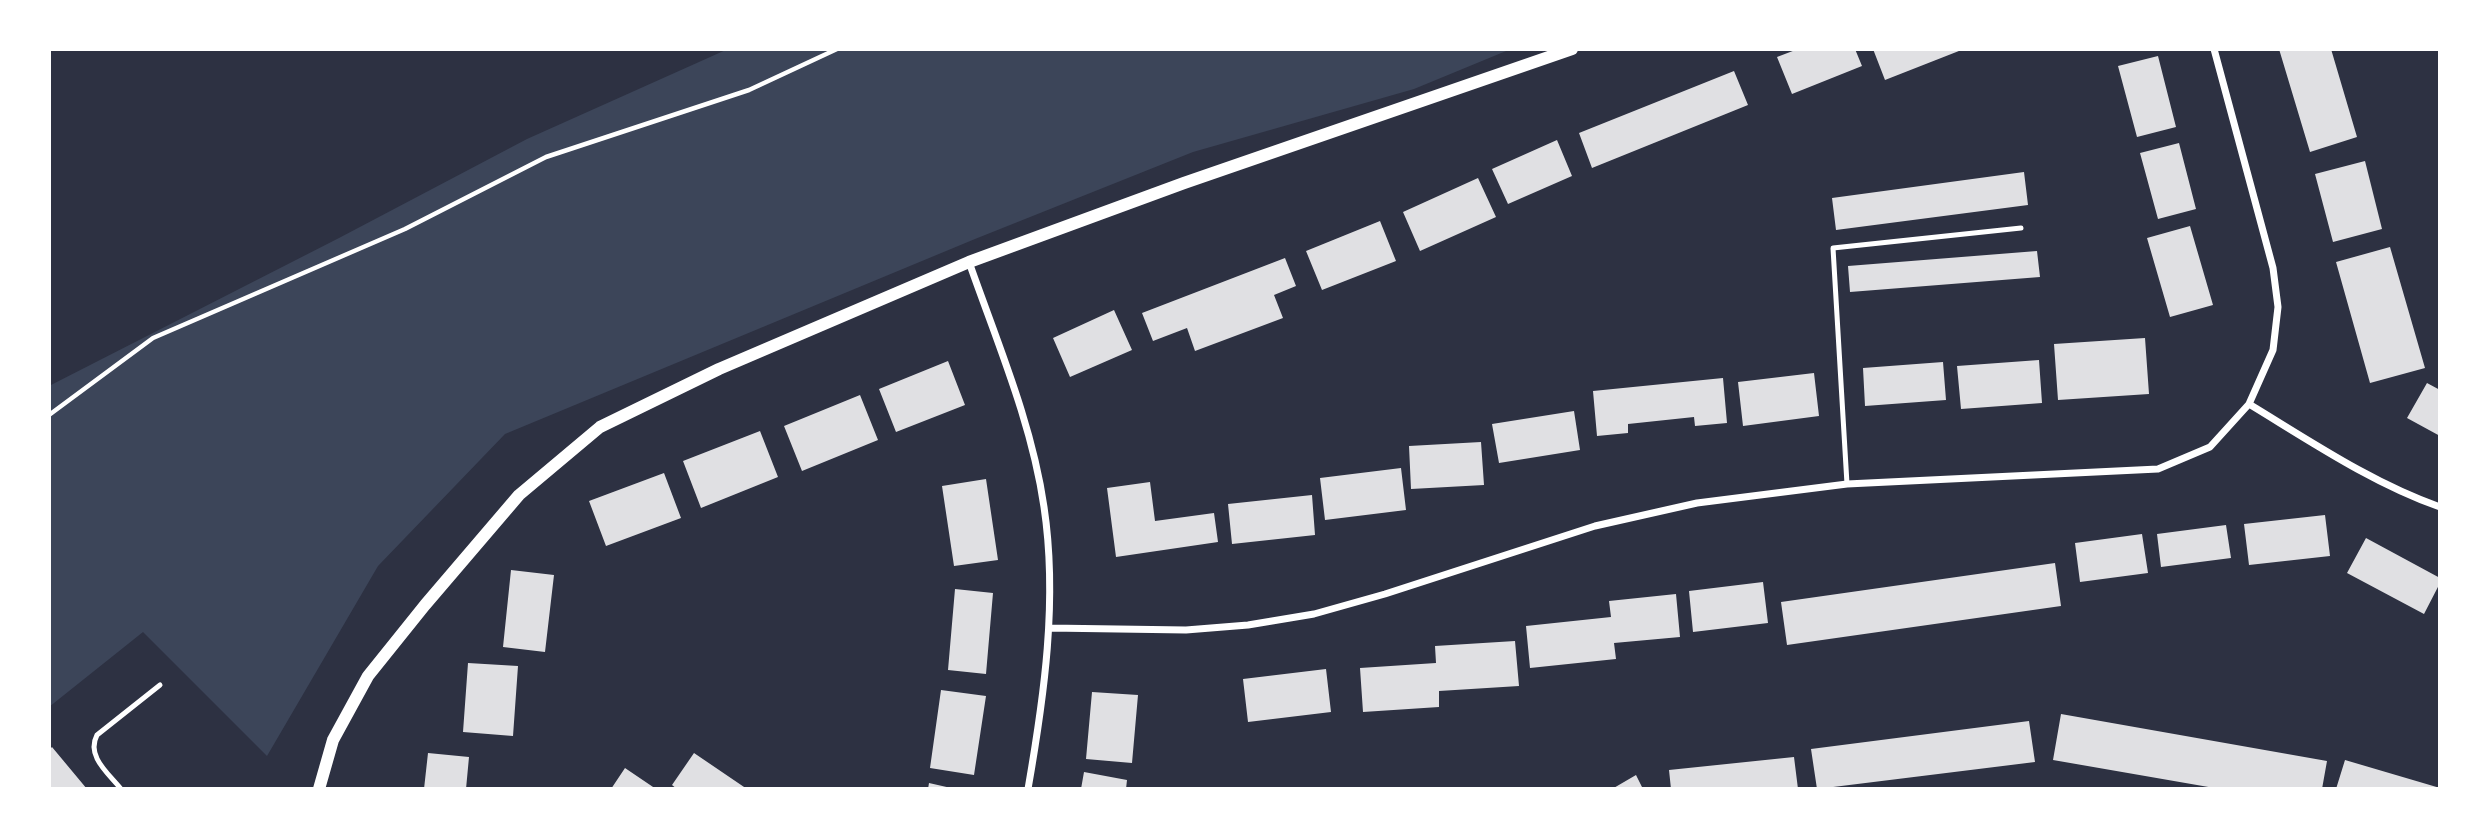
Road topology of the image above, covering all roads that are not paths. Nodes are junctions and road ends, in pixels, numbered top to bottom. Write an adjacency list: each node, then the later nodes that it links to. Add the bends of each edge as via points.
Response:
1 (1572, 49): 4 (street)
2 (2214, 49): 5 (street, via 2273,268 2278,307 2273,350)
3 (2021, 228): 6 (lane, via 1833,248)
4 (969, 262): 8 (street, via 1016,396 1044,506 1050,564); 11 (street, via 719,369 600,427 519,495 368,676 333,740)
5 (2249, 404): 6 (street, via 2210,447 2158,468); 7 (street, via 2337,457)
6 (1847, 484): 8 (street, via 1697,503 1595,526 1314,614 1186,631)
7 (2440, 507)
8 (1049, 628): 12 (street)
9 (160, 685): 10 (lane, via 93,743 94,755)
10 (121, 789)
11 (319, 789)
12 (1028, 789)

